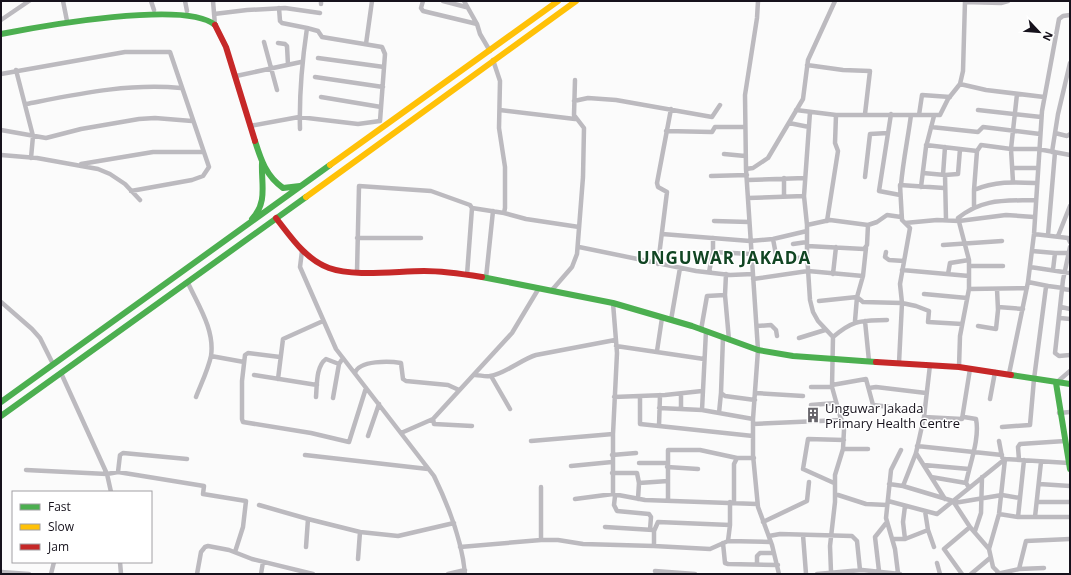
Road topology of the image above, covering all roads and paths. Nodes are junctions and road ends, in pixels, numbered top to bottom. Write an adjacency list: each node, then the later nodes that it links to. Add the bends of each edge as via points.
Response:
1 (29, 1): 23 (street)
2 (63, 1): 24 (street)
3 (151, 1): 18 (street)
4 (184, 1): 19 (street)
5 (213, 1): 20 (street)
6 (372, 1): 31 (street)
7 (423, 1): 25 (street, via 423,11)
8 (443, 1): 16 (street)
9 (464, 1): 16 (street)
10 (558, 1): 32 (street)
11 (576, 1): 34 (street)
12 (758, 1): 78 (street, via 745,95)
13 (835, 1): 38 (street)
14 (965, 1): 15 (street); 46 (street, via 963,71)
15 (1008, 1)
16 (466, 7): 25 (street)
17 (279, 8): 20 (street); 21 (street); 27 (street, via 282,23)
18 (154, 10): 19 (street); 24 (street)
19 (187, 11): 26 (street, via 210,20)
20 (214, 14): 26 (street)
21 (320, 14)
22 (1070, 15): 53 (street, via 1059,19)
23 (1, 20)
24 (67, 21): 28 (street)
25 (478, 24): 32 (street, via 480,34)
26 (215, 26): 43 (street, via 226,47)
27 (307, 28): 31 (street, via 318,31 322,37); 35 (street)
28 (1, 34)
29 (264, 42): 40 (street)
30 (278, 43): 37 (street, via 287,46)
31 (366, 44): 39 (street, via 384,49)
32 (490, 51): 119 (street)
33 (318, 58): 39 (street)
34 (493, 60): 59 (street, via 500,81); 137 (street)
35 (301, 62): 37 (street); 71 (street)
36 (1070, 63): 86 (street)
37 (288, 65): 40 (street)
38 (807, 65): 60 (street, via 803,99); 63 (street, via 870,71)
39 (384, 67): 47 (street)
40 (270, 69): 43 (street); 49 (street)
41 (16, 70): 42 (street); 48 (street, via 125,52 170,52); 55 (street)
42 (1, 74)
43 (236, 76): 76 (street)
44 (315, 77): 47 (street)
45 (575, 80): 54 (street)
46 (960, 84): 50 (street); 52 (street)
47 (383, 87): 57 (street)
48 (181, 88): 55 (street, via 117,88); 74 (street)
49 (277, 90)
50 (1017, 94): 53 (street); 65 (street)
51 (321, 97): 57 (street)
52 (950, 97): 68 (street, via 922,95); 70 (street, via 940,115)
53 (1044, 97): 72 (street)
54 (574, 101): 58 (street, via 588,98); 73 (street)
55 (26, 104): 89 (street)
56 (720, 105): 69 (street)
57 (381, 107): 71 (street, via 380,121 358,124)
58 (670, 109): 69 (street); 83 (street)
59 (500, 110): 73 (street); 134 (street, via 500,138 505,167)
60 (796, 110): 62 (street); 75 (street)
61 (978, 110): 65 (street)
62 (810, 112): 66 (street); 79 (street)
63 (865, 114): 64 (street); 66 (street)
64 (891, 114): 67 (street); 85 (street)
65 (1014, 114): 72 (street); 84 (street)
66 (836, 115): 140 (street, via 835,143 838,151)
67 (911, 115): 68 (street); 118 (street)
68 (919, 115): 70 (street)
69 (714, 116): 77 (street)
70 (934, 116): 80 (street)
71 (299, 117): 76 (street); 81 (street)
72 (1041, 117): 87 (street)
73 (575, 119): 147 (street, via 584,128)
74 (192, 121): 89 (street, via 139,119 46,138); 96 (street)
75 (789, 123): 79 (street); 105 (street, via 768,158 753,168)
76 (250, 126): 103 (street)
77 (715, 127): 78 (street); 83 (street, via 712,132)
78 (745, 127): 101 (street)
79 (809, 127): 114 (street)
80 (932, 127): 84 (street, via 978,132 983,127); 90 (street)
81 (300, 129)
82 (1, 130): 89 (street)
83 (666, 130): 149 (street, via 657,183 667,192)
84 (1012, 132): 87 (street); 93 (street)
85 (888, 133): 112 (street, via 870,134); 124 (street, via 879,191)
86 (1055, 133): 88 (street, via 1067,136); 97 (street)
87 (1040, 134): 94 (street)
88 (1070, 134)
89 (33, 136): 102 (street)
90 (926, 145): 91 (street); 108 (street)
91 (945, 147): 92 (street); 110 (street)
92 (960, 149): 95 (street); 110 (street, via 958,174)
93 (1011, 149): 94 (street); 95 (street, via 981,145); 106 (street)
94 (1038, 149): 97 (street); 107 (street)
95 (977, 151): 122 (street)
96 (204, 152): 104 (street, via 154,152); 123 (street, via 209,167 203,176)
97 (1054, 152): 100 (street); 151 (street)
98 (724, 154): 101 (street)
99 (1, 155): 102 (street)
100 (1070, 155)
101 (746, 156): 105 (street)
102 (30, 158): 104 (street)
103 (262, 163): 119 (street, via 273,181 283,188); 146 (street, via 261,177 265,196 256,216)
104 (75, 165): 123 (street, via 110,174)
105 (746, 168): 109 (street)
106 (1012, 168): 107 (street); 116 (street)
107 (1037, 168): 117 (street)
108 (923, 173): 110 (street); 120 (street)
109 (747, 175): 111 (street); 115 (street)
110 (944, 175): 121 (street)
111 (711, 176)
112 (865, 177)
113 (784, 178): 114 (street); 115 (street); 125 (street)
114 (805, 178): 126 (street)
115 (748, 180): 127 (street)
116 (1013, 182): 117 (street); 122 (street, via 1003,182)
117 (1036, 183): 129 (street)
118 (901, 184): 120 (street); 124 (street)
119 (301, 186): 146 (street)
120 (921, 187): 121 (street)
121 (944, 188): 138 (street)
122 (974, 190): 132 (street)
123 (131, 191): 128 (street)
124 (900, 195): 135 (street)
125 (784, 196): 126 (street); 127 (street)
126 (804, 196): 144 (street)
127 (748, 198): 142 (street)
128 (140, 200)
129 (1035, 200): 132 (street, via 1002,200); 136 (street)
130 (1070, 206): 152 (street)
131 (472, 208): 133 (street); 153 (street, via 431,192 359,186); 195 (street)
132 (974, 208): 141 (street, via 958,218)
133 (493, 211): 134 (street); 199 (street)
134 (504, 213): 147 (street)
135 (901, 217): 143 (street); 145 (street, via 887,215)
136 (1034, 217): 141 (street, via 1006,215); 150 (street)
137 (276, 218): 168 (street); 201 (street)
138 (946, 220): 141 (street); 143 (street)
139 (714, 221): 142 (street)
140 (827, 221): 144 (street); 145 (street)
141 (959, 221): 162 (street)
142 (749, 222): 157 (street)
143 (905, 222): 179 (street, via 910,228)
144 (807, 225): 148 (street)
145 (868, 225): 167 (street)
146 (244, 227): 252 (street)
147 (579, 227): 164 (street)
148 (807, 231): 156 (street); 161 (street)
149 (662, 234): 155 (street); 180 (street)
150 (1034, 234): 151 (street); 169 (street)
151 (1048, 235): 152 (street)
152 (1058, 236): 159 (street, via 1068,238)
153 (357, 238): 154 (street); 188 (street)
154 (421, 238)
155 (713, 238): 157 (street); 170 (street)
156 (773, 240): 157 (street); 177 (street)
157 (750, 241): 173 (street)
158 (1002, 241): 162 (street)
159 (1070, 242)
160 (793, 244): 161 (street)
161 (807, 244): 165 (street); 175 (street)
162 (964, 244): 163 (street); 178 (street)
163 (943, 245)
164 (578, 247): 180 (street); 208 (street, via 572,267)
165 (836, 247): 167 (street); 193 (street)
166 (1070, 247): 174 (street)
167 (866, 248): 196 (street)
168 (302, 251): 188 (street, via 329,268); 227 (street, via 300,267)
169 (1032, 251): 172 (street); 183 (street)
170 (713, 252): 173 (street); 189 (street)
171 (886, 252): 179 (street, via 885,257 889,260)
172 (1055, 253): 174 (street); 186 (street)
173 (751, 254): 198 (street)
174 (1068, 255): 190 (street)
175 (807, 257): 176 (street); 187 (street)
176 (797, 258)
177 (777, 260)
178 (969, 260): 181 (street); 194 (street, via 950,263)
179 (904, 261): 185 (street)
180 (658, 264): 184 (street)
181 (969, 266): 182 (street); 197 (street)
182 (1004, 266)
183 (1030, 266): 186 (street); 200 (street)
184 (680, 268): 189 (street); 225 (street)
185 (902, 270): 194 (street); 217 (street)
186 (1053, 270): 190 (street)
187 (808, 271): 193 (street); 198 (street); 234 (street, via 813,312)
188 (357, 272): 195 (street, via 426,271)
189 (709, 272): 192 (street)
190 (1064, 272): 191 (street); 207 (street)
191 (1070, 273)
192 (726, 274): 198 (street); 211 (street)
193 (833, 274): 196 (street)
194 (948, 274): 197 (street)
195 (467, 275): 199 (street)
196 (863, 276): 212 (street)
197 (969, 276): 205 (street)
198 (753, 277): 231 (street)
199 (486, 278): 203 (street)
200 (1028, 282): 202 (street); 204 (street)
201 (188, 283): 244 (street, via 209,329); 259 (street)
202 (1048, 286): 207 (street); 265 (street)
203 (539, 288): 208 (street); 263 (street, via 512,333)
204 (1027, 288): 206 (street); 220 (street)
205 (969, 289): 206 (street); 213 (street)
206 (997, 289): 218 (street)
207 (1063, 289): 209 (street); 219 (street)
208 (552, 290): 216 (street)
209 (1070, 290)
210 (924, 294): 213 (street)
211 (726, 295): 233 (street, via 707,296); 237 (street)
212 (857, 298): 214 (street); 217 (street, via 866,302); 229 (street)
213 (967, 298): 230 (street)
214 (819, 301)
215 (1, 302): 252 (street, via 40,338)
216 (613, 303): 222 (street); 239 (street)
217 (902, 303): 230 (street, via 929,311 928,322); 251 (street)
218 (998, 307): 220 (street); 232 (street, via 996,330)
219 (1061, 307): 221 (street); 223 (street)
220 (1023, 309): 261 (street)
221 (1070, 309)
222 (662, 318): 225 (street); 242 (street)
223 (1060, 318): 224 (street); 243 (street, via 1055,353 1059,356)
224 (1070, 319)
225 (671, 320): 233 (street)
226 (887, 320): 228 (street)
227 (323, 321): 245 (street, via 283,339); 246 (street)
228 (865, 321): 229 (street); 249 (street)
229 (855, 322): 236 (street)
230 (962, 324): 255 (street)
231 (757, 326): 235 (street, via 771,325); 241 (street)
232 (978, 326)
233 (703, 330): 237 (street); 247 (street)
234 (826, 330): 236 (street); 238 (street)
235 (777, 336)
236 (832, 337): 248 (street)
237 (726, 338): 241 (street); 276 (street)
238 (799, 338)
239 (615, 340): 240 (street); 264 (street, via 536,355)
240 (616, 346): 242 (street); 285 (street)
241 (758, 350): 248 (street); 277 (street)
242 (657, 351): 247 (street)
243 (1070, 355)
244 (211, 356): 250 (street); 283 (street)
245 (280, 357): 250 (street, via 246,353); 266 (street)
246 (343, 358): 253 (street); 260 (street)
247 (704, 359): 275 (street)
248 (831, 360): 249 (street); 270 (street)
249 (869, 361): 251 (street)
250 (244, 362): 272 (street, via 244,422 349,442)
251 (899, 363): 254 (street)
252 (53, 364): 289 (street)
253 (338, 364): 269 (street, via 324,360 319,369); 286 (street)
254 (930, 365): 255 (street); 278 (street)
255 (959, 367): 256 (street)
256 (970, 369): 258 (street); 303 (street)
257 (1070, 371): 267 (street)
258 (996, 372): 261 (street); 287 (street)
259 (61, 373): 301 (street); 345 (street)
260 (355, 373): 272 (street); 274 (street, via 367,364 395,362 401,363 406,381 448,385)
261 (1009, 374): 265 (street)
262 (254, 375): 266 (street)
263 (475, 375): 264 (street); 274 (street)
264 (491, 376): 294 (street)
265 (1034, 378): 267 (street); 309 (street, via 1030,425)
266 (278, 379): 269 (street)
267 (1056, 383): 268 (street); 300 (street)
268 (1070, 384)
269 (317, 385): 284 (street)
270 (832, 386): 271 (street); 273 (street, via 866,379); 290 (street)
271 (811, 387)
272 (366, 388): 291 (street)
273 (869, 388): 278 (street); 297 (street, via 875,406)
274 (459, 390): 304 (street)
275 (702, 391): 279 (street); 296 (street)
276 (721, 393): 288 (street, via 724,396); 299 (street)
277 (756, 393): 282 (street); 288 (street)
278 (926, 393): 297 (street)
279 (681, 394): 280 (street); 295 (street)
280 (660, 395): 281 (street); 293 (street)
281 (640, 396): 285 (street); 308 (street, via 640,424)
282 (803, 396)
283 (196, 397)
284 (316, 397)
285 (614, 397): 311 (street)
286 (333, 398)
287 (990, 399)
288 (756, 400): 306 (street)
289 (1, 402)
290 (836, 403): 292 (street); 305 (street)
291 (379, 404): 310 (street); 312 (street)
292 (811, 406)
293 (659, 408): 295 (street); 308 (street)
294 (510, 409)
295 (681, 409): 296 (street)
296 (702, 410): 299 (street)
297 (924, 411): 302 (street)
298 (1070, 412): 300 (street)
299 (719, 413): 306 (street)
300 (1059, 413): 317 (street)
301 (1, 416)
302 (924, 417): 303 (street, via 958,420); 318 (street)
303 (964, 417): 322 (street, via 976,418 976,442)
304 (433, 419): 307 (street, via 434,424); 310 (street)
305 (842, 420): 306 (street); 314 (street)
306 (753, 422): 313 (street)
307 (472, 426)
308 (659, 426): 313 (street)
309 (1002, 427)
310 (401, 432): 339 (street)
311 (613, 434): 315 (street); 326 (street)
312 (368, 436)
313 (753, 436): 328 (street)
314 (844, 440): 319 (street); 351 (street, via 808,439 803,469)
315 (531, 441)
316 (999, 441): 329 (street)
317 (1067, 443): 331 (street, via 1020,444 1018,447); 338 (street)
318 (917, 446): 322 (street); 324 (street)
319 (843, 449): 320 (street); 351 (street)
320 (868, 449)
321 (901, 450): 352 (street, via 893,465)
322 (972, 451): 329 (street); 342 (street)
323 (636, 453): 326 (street)
324 (916, 453): 336 (street); 355 (street)
325 (305, 455): 339 (street)
326 (612, 456): 332 (street)
327 (737, 458): 328 (street); 335 (street, via 700,450 672,449 668,450); 368 (street, via 734,464)
328 (754, 458): 373 (street)
329 (1003, 458): 331 (street); 346 (street); 361 (street)
330 (187, 459): 343 (street, via 123,454 120,456)
331 (1021, 460): 333 (street); 363 (street)
332 (612, 462): 337 (street); 344 (street)
333 (1041, 462): 338 (street); 353 (street)
334 (639, 463): 335 (street)
335 (667, 465): 340 (street); 348 (street)
336 (924, 465): 342 (street); 347 (street)
337 (571, 466)
338 (1070, 466)
339 (428, 469): 384 (street)
340 (698, 469)
341 (26, 470): 345 (street)
342 (969, 470): 354 (street)
343 (118, 472): 345 (street); 406 (street, via 204,486 203,494 246,501 243,527)
344 (612, 473): 350 (street, via 637,473); 360 (street)
345 (107, 474): 358 (street)
346 (982, 477): 354 (street); 362 (street)
347 (931, 478): 354 (street); 366 (street)
348 (668, 480): 350 (street); 367 (street)
349 (809, 482): 382 (street, via 807,502)
350 (639, 483): 365 (street)
351 (834, 483): 359 (street)
352 (889, 484): 355 (street); 372 (street)
353 (1039, 484): 356 (street); 370 (street)
354 (968, 485): 369 (street)
355 (903, 486): 366 (street)
356 (1070, 486)
357 (541, 487): 398 (street)
358 (111, 491)
359 (835, 494): 372 (street, via 866,504); 393 (street)
360 (614, 495): 364 (street); 365 (street); 388 (street, via 617,511 649,514)
361 (1002, 495): 362 (street); 363 (street); 377 (street)
362 (982, 498): 369 (street); 390 (street, via 981,513)
363 (1020, 498): 378 (street)
364 (575, 499)
365 (638, 499): 367 (street)
366 (945, 499): 369 (street)
367 (668, 500): 368 (street)
368 (732, 502): 373 (street); 385 (street)
369 (953, 502): 376 (street, via 937,514); 387 (street)
370 (1037, 502): 371 (street); 379 (street)
371 (1070, 502)
372 (888, 503): 375 (street); 383 (street)
373 (757, 504): 382 (street)
374 (260, 505): 381 (street)
375 (905, 506): 376 (street); 396 (street)
376 (925, 511): 389 (street)
377 (999, 514): 378 (street); 405 (street)
378 (1018, 517): 379 (street)
379 (1035, 517): 380 (street)
380 (1070, 517)
381 (308, 518): 391 (street); 402 (street)
382 (763, 522): 394 (street)
383 (887, 522): 395 (street); 421 (street, via 875,537)
384 (454, 523): 391 (street, via 398,536); 403 (street)
385 (730, 525): 388 (street, via 658,522); 399 (street)
386 (605, 527): 388 (street)
387 (970, 527): 390 (street); 440 (street, via 944,549)
388 (652, 530): 401 (street)
389 (928, 530): 396 (street); 404 (street)
390 (975, 531): 405 (street)
391 (360, 532): 409 (street)
392 (803, 534): 393 (street); 394 (street); 436 (street)
393 (831, 535): 419 (street, via 855,537); 423 (street)
394 (769, 536): 400 (street)
395 (893, 539): 396 (street); 438 (street)
396 (905, 539)
397 (1070, 539): 418 (street, via 1026,541)
398 (541, 540): 401 (street); 403 (street)
399 (725, 542): 400 (street); 401 (street, via 710,549); 414 (street, via 726,563)
400 (771, 542): 407 (street)
401 (654, 546)
402 (306, 547)
403 (460, 547): 422 (street)
404 (934, 547)
405 (989, 549): 408 (street)
406 (235, 552): 410 (street); 430 (street, via 205,547 201,552)
407 (774, 553): 414 (street, via 760,553); 415 (street)
408 (990, 558): 426 (street); 441 (street)
409 (358, 559)
410 (263, 562): 431 (street); 432 (street)
411 (54, 563): 428 (street)
412 (120, 563): 429 (street)
413 (937, 563): 439 (street)
414 (756, 564): 415 (street)
415 (778, 565): 435 (street)
416 (1029, 568): 417 (street); 418 (street); 442 (street)
417 (1044, 568)
418 (1019, 569): 426 (street)
419 (860, 570): 421 (street); 424 (street)
420 (655, 571): 434 (street)
421 (879, 571): 438 (street)
422 (465, 572): 433 (street)
423 (831, 572): 424 (street); 437 (street)
424 (841, 572)
425 (2, 573): 427 (street)
426 (998, 573)
427 (29, 574)
428 (51, 574)
429 (121, 574)
430 (197, 574)
431 (261, 574)
432 (311, 574)
433 (448, 574)
434 (695, 574)
435 (780, 574)
436 (806, 574)
437 (817, 574)
438 (899, 574)
439 (940, 574)
440 (962, 574)
441 (971, 574)
442 (1030, 574)

